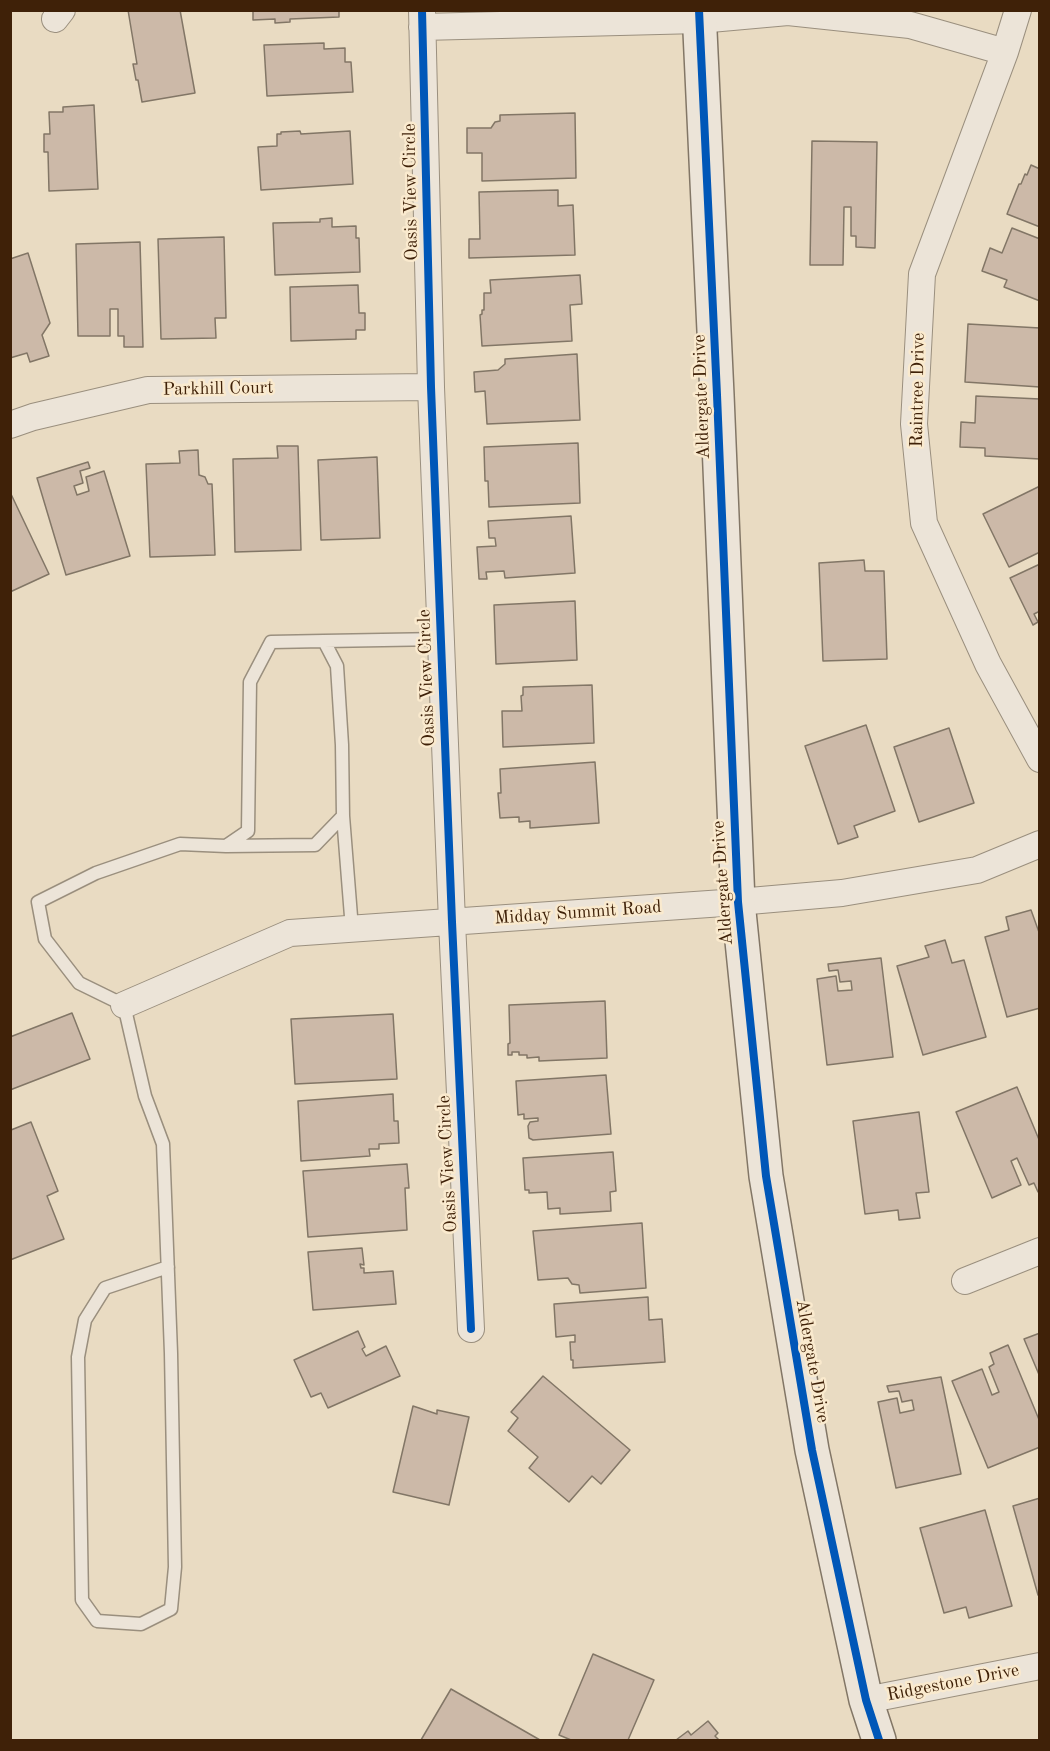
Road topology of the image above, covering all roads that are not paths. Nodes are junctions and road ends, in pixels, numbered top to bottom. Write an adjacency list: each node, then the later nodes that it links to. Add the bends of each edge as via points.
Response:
1 (1018, 10): 4 (street, Raintree Drive)
2 (699, 15): 3 (street); 4 (street, via 788,12 877,21 910,25); 13 (street, Aldergate Drive)
3 (422, 19): 5 (street, Oasis View Circle)
4 (1005, 52): 9 (street, Raintree Drive, via 922,274 914,424 924,523 988,664)
5 (431, 387): 6 (street, Parkhill Court, via 147,390); 7 (street, Oasis View Circle)
6 (10, 425)
7 (441, 639): 8 (lane); 14 (street, Oasis View Circle)
8 (324, 641): 10 (lane, via 337,666); 12 (lane, via 271,642 250,682 248,831)
9 (1040, 759)
10 (343, 816): 12 (lane, via 315,845); 15 (lane)
11 (1040, 844): 13 (street, Midday Summit Road, via 977,870 842,893)
12 (226, 846): 16 (lane, via 180,844 96,873 38,902 45,939 79,983)
13 (738, 902): 14 (street, Midday Summit Road); 22 (street, Aldergate Drive, via 765,1176 812,1450)
14 (452, 922): 15 (street, Midday Summit Road); 20 (street, Oasis View Circle)
15 (352, 929): 16 (street, Midday Summit Road, via 290,933)
16 (124, 1005): 18 (lane, via 145,1096 163,1144)
17 (1040, 1251): 19 (street)
18 (168, 1267): 18 (lane, via 175,1567 171,1609 141,1624 97,1621 82,1600 78,1357 85,1320 105,1288)
19 (965, 1281)
20 (471, 1329)
21 (1040, 1666): 22 (street, Ridgestone Drive)
22 (866, 1700): 23 (street, Aldergate Drive)
23 (879, 1740)

